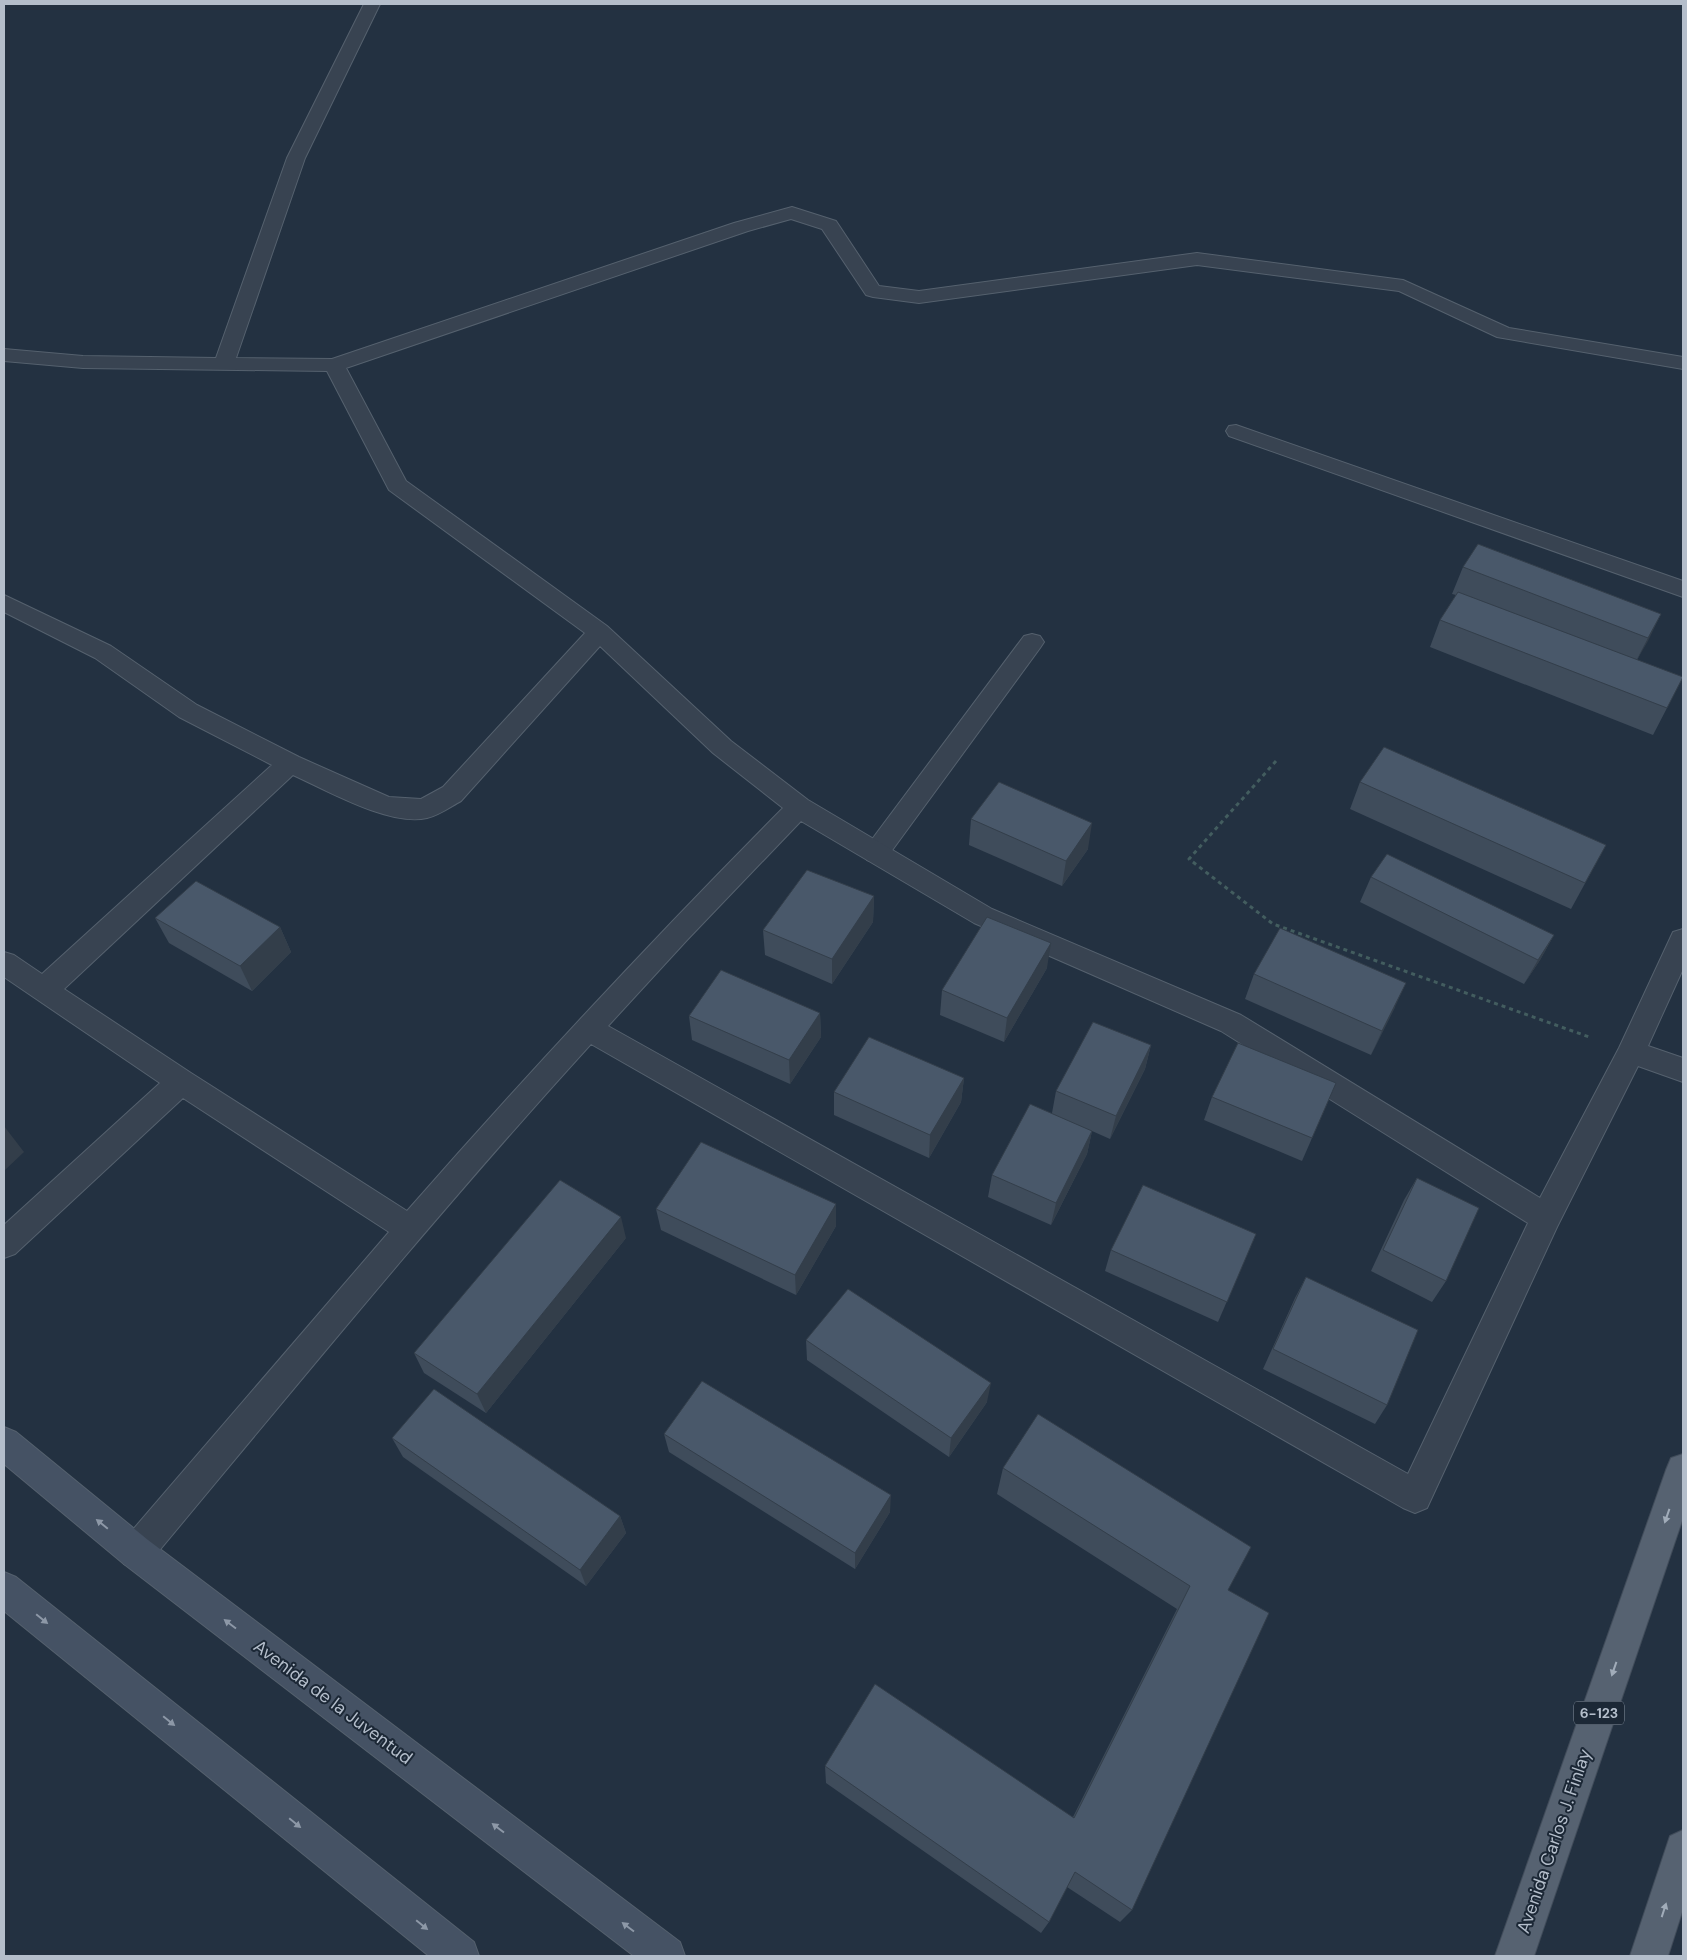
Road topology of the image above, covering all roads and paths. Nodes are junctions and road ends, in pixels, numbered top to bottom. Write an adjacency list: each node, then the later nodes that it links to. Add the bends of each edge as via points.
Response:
1 (372, 4): 4 (street, via 296,158)
2 (4, 356): 4 (street, via 83,362)
3 (1683, 363): 5 (street, via 1504,332 1403,286 1197,259 919,297 873,291 829,225 792,213 741,227)
4 (223, 365): 5 (street)
5 (334, 365): 9 (street, via 397,485)
6 (1236, 431): 7 (street)
7 (1683, 589)
8 (4, 603): 12 (street, via 104,652 188,711)
9 (599, 632): 12 (street, via 452,794 424,809 386,806); 13 (street, via 722,747)
10 (1032, 642): 14 (street)
11 (1276, 761): 19 (path, via 1189,860 1273,924)
12 (290, 764): 17 (street)
13 (799, 807): 14 (street); 18 (street, via 677,932)
14 (876, 852): 22 (street, via 983,916 1231,1024)
15 (1683, 940): 19 (street)
16 (4, 963): 17 (street)
17 (45, 989): 21 (street)
18 (590, 1029): 22 (street, via 1415,1496); 23 (street, via 532,1089)
19 (1630, 1052): 20 (street); 22 (street)
20 (1683, 1070)
21 (180, 1082): 23 (street); 24 (street)
22 (1546, 1218)
23 (411, 1230): 27 (street)
24 (4, 1244)
25 (4, 1443): 27 (main road, Avenida de la Juventud, one-way to 25)
26 (1683, 1470): 32 (main road, Avenida Carlos J. Finlay / 6-123, one-way to 32)
27 (136, 1552): 31 (main road, Avenida de la Juventud, one-way to 27)
28 (4, 1589): 30 (main road, one-way to 30)
29 (1683, 1848): 33 (main road, one-way to 29)
30 (460, 1956)
31 (666, 1956)
32 (1514, 1956)
33 (1649, 1956)

